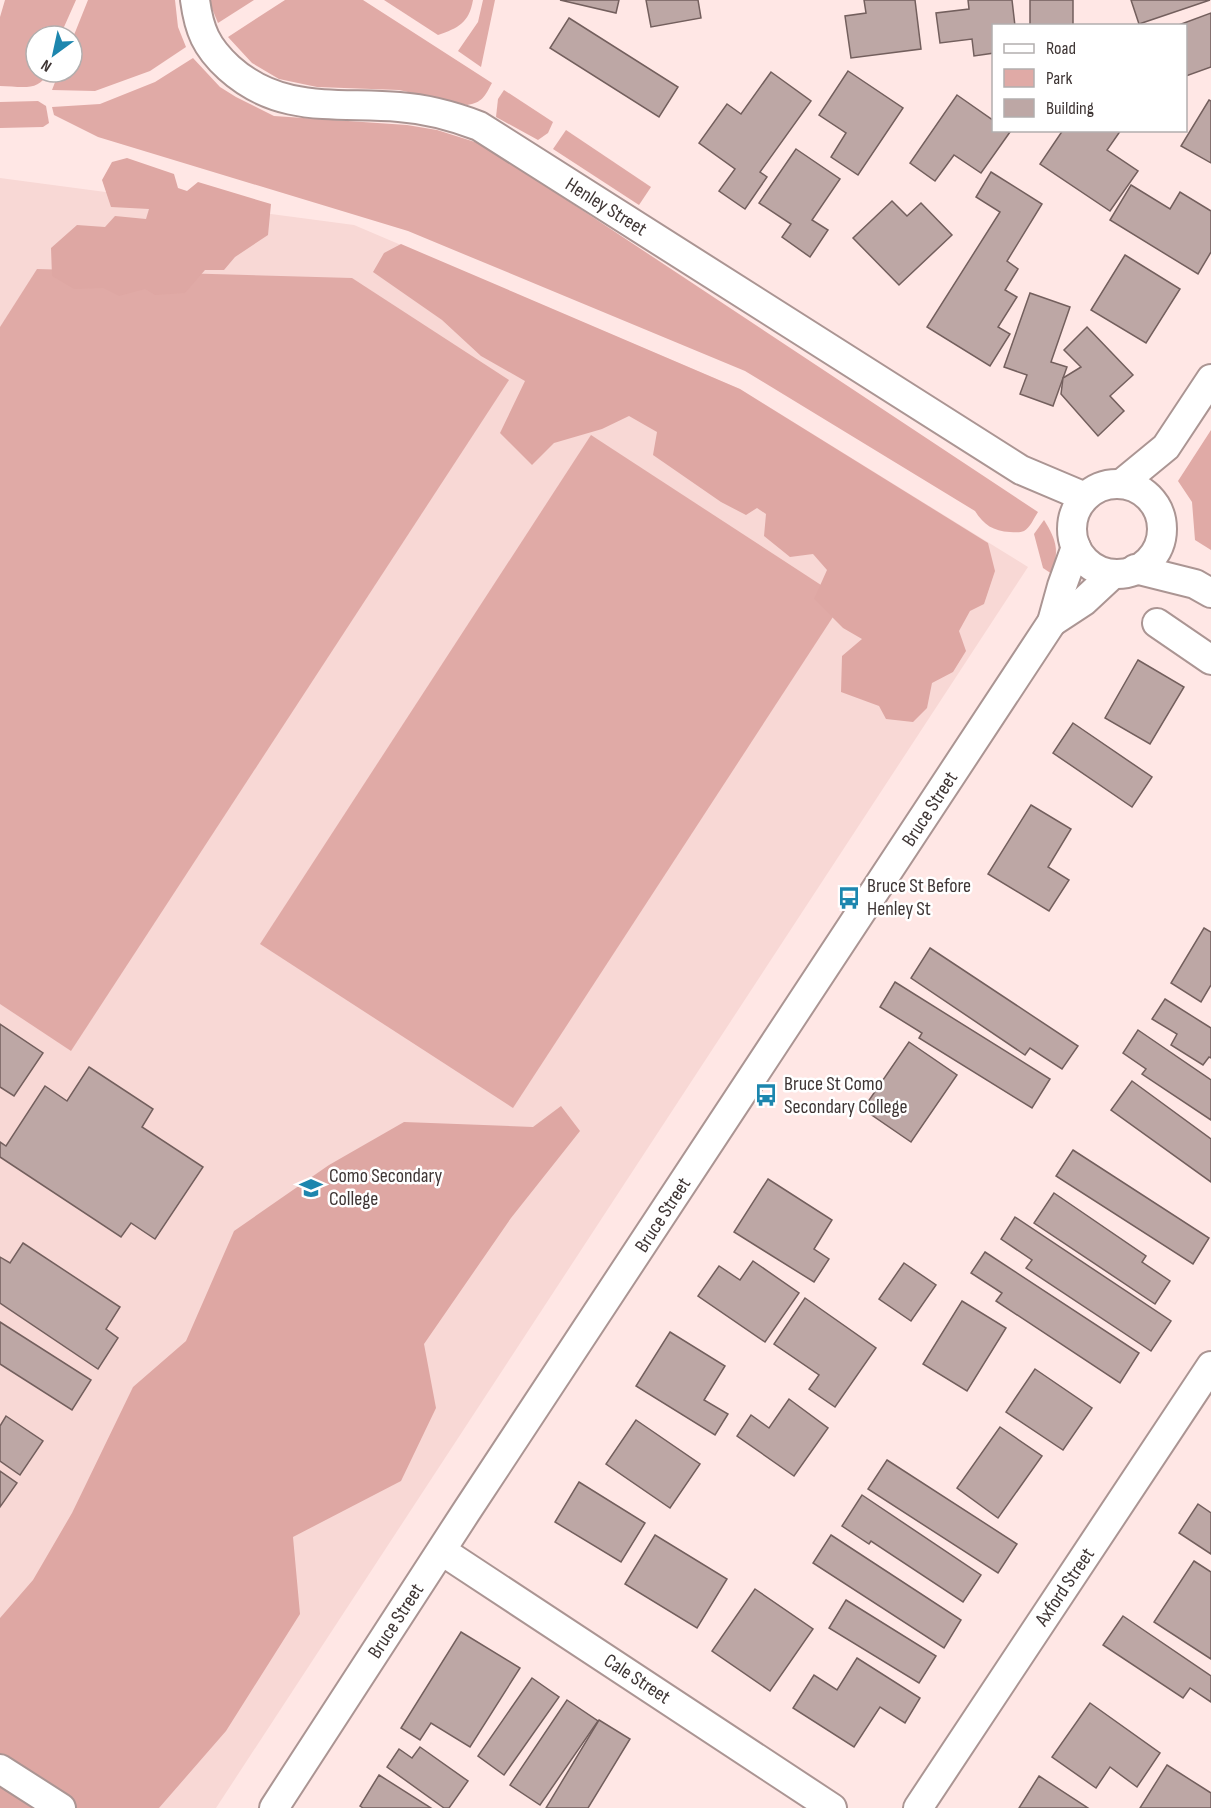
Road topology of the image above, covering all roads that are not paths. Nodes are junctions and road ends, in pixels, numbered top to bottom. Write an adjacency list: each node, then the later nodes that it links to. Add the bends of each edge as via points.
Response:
1 (195, 0): 4 (street, Henley Street, via 206,42 218,58 255,87 294,102 400,107 448,115 479,126)
2 (1211, 380): 3 (street)
3 (1166, 447): 5 (street); 7 (street)
4 (1021, 470): 6 (street, Henley Street); 9 (street, Henley Street)
5 (1121, 484): 6 (street, via 1105,485); 7 (street)
6 (1085, 497): 9 (street, via 1076,510)
7 (1152, 498): 8 (street)
8 (1161, 525): 10 (street, via 1157,550 1147,563); 11 (street)
9 (1074, 536): 10 (street, via 1085,560 1097,570); 12 (street, Bruce Street)
10 (1124, 572): 11 (street); 12 (street, Bruce Street)
11 (1203, 589)
12 (1052, 622): 16 (street, Bruce Street)
13 (1156, 623): 14 (street)
14 (1211, 660)
15 (1211, 1366): 21 (street, Axford Street)
16 (442, 1551): 19 (street, Bruce Street); 20 (street, Cale Street)
17 (0, 1769): 18 (street)
18 (61, 1808)
19 (274, 1808)
20 (832, 1808)
21 (918, 1808)

